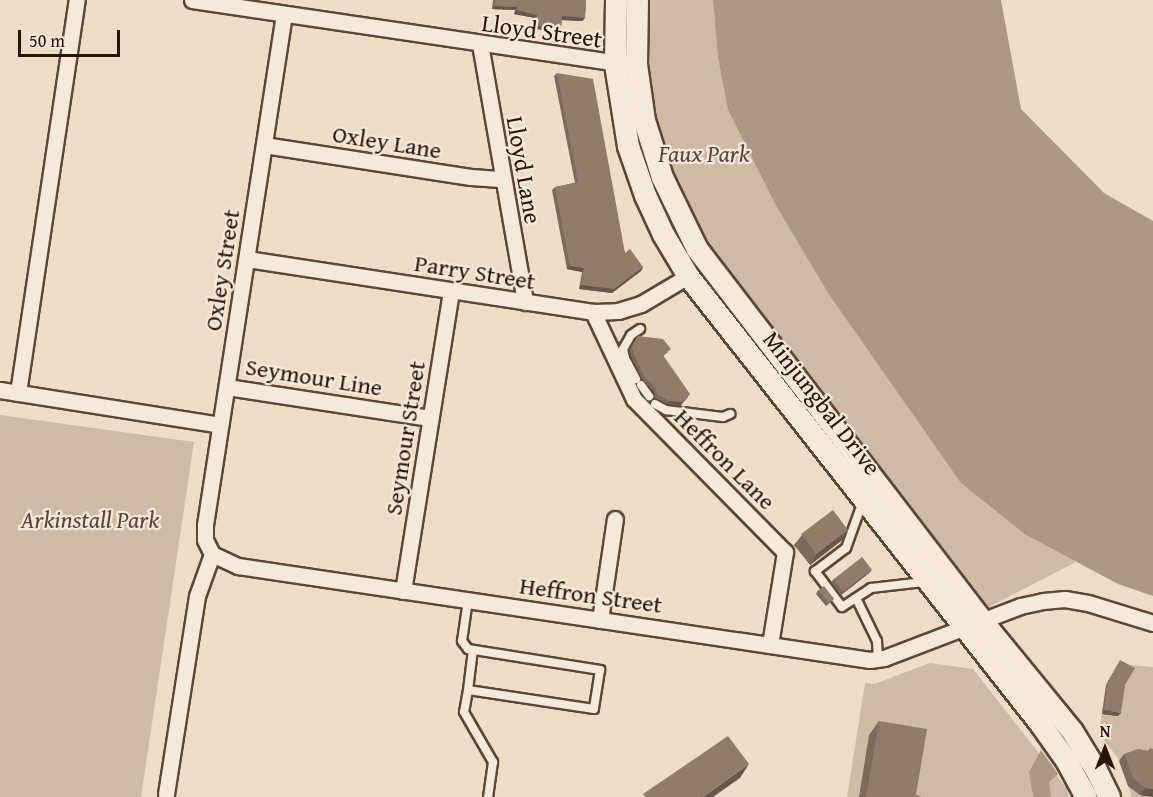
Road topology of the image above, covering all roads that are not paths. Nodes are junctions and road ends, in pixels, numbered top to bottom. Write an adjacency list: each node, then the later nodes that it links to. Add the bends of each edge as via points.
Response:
1 (77, 0): 19 (street)
2 (192, 0): 5 (street, Lloyd Street)
3 (616, 0): 7 (main road, Minjungbal Drive)
4 (637, 0): 8 (main road, Minjungbal Drive)
5 (284, 14): 6 (street, Lloyd Street); 9 (street, Oxley Street)
6 (480, 45): 7 (street, Lloyd Street); 10 (street, Lloyd Lane)
7 (615, 64): 8 (street, Lloyd Street); 12 (main road, Minjungbal Drive, via 628,146 663,234)
8 (636, 64): 34 (main road, Minjungbal Drive, via 644,120 662,177 697,249)
9 (264, 145): 10 (street, Oxley Lane); 11 (street, Oxley Street)
10 (503, 179): 14 (street, Lloyd Lane)
11 (247, 259): 13 (street, Parry Street); 17 (street, Oxley Street)
12 (688, 276): 15 (street, Parry Street, via 641,303 618,311); 25 (main road, Minjungbal Drive)
13 (451, 292): 14 (street, Parry Street); 23 (street, Seymour Street)
14 (525, 302): 15 (street, Parry Street)
15 (593, 312): 35 (street, Heffron Lane, via 634,399 785,552)
16 (640, 329): 20 (lane, via 623,349)
17 (227, 387): 23 (street, Seymour Line); 24 (street, Oxley Street)
18 (0, 390): 19 (street)
19 (18, 393): 24 (street)
20 (649, 396)
21 (655, 404): 22 (lane, via 666,411 723,417)
22 (730, 414)
23 (430, 418): 29 (street, Seymour Street)
24 (220, 425): 27 (street, Oxley Street, via 204,533)
25 (864, 498): 28 (main road, Minjungbal Drive); 30 (lane, via 846,548 815,571 842,607)
26 (615, 519): 32 (street)
27 (213, 554): 29 (street, Heffron Street, via 238,566); 39 (street, via 197,596)
28 (929, 581): 30 (lane, via 871,588); 34 (main road, Minjungbal Drive)
29 (404, 591): 31 (street, Heffron Street)
30 (856, 598): 37 (lane, via 877,641)
31 (468, 600): 32 (street, Heffron Street); 36 (lane, via 462,641 468,650)
32 (600, 620): 35 (street, Heffron Street)
33 (1153, 623): 34 (street, Heffron Street, via 1099,605 1065,599 1020,606)
34 (973, 625): 37 (street, Heffron Street); 41 (main road, Minjungbal Drive, via 1066,760); 42 (main road, Minjungbal Drive, via 1072,731)
35 (770, 645): 37 (street, Heffron Street)
36 (473, 650): 38 (lane); 38 (lane, via 600,670 594,709)
37 (878, 659)
38 (468, 690): 40 (lane, via 464,712 493,762)
39 (166, 794)
40 (488, 797)
41 (1086, 797)
42 (1109, 797)

